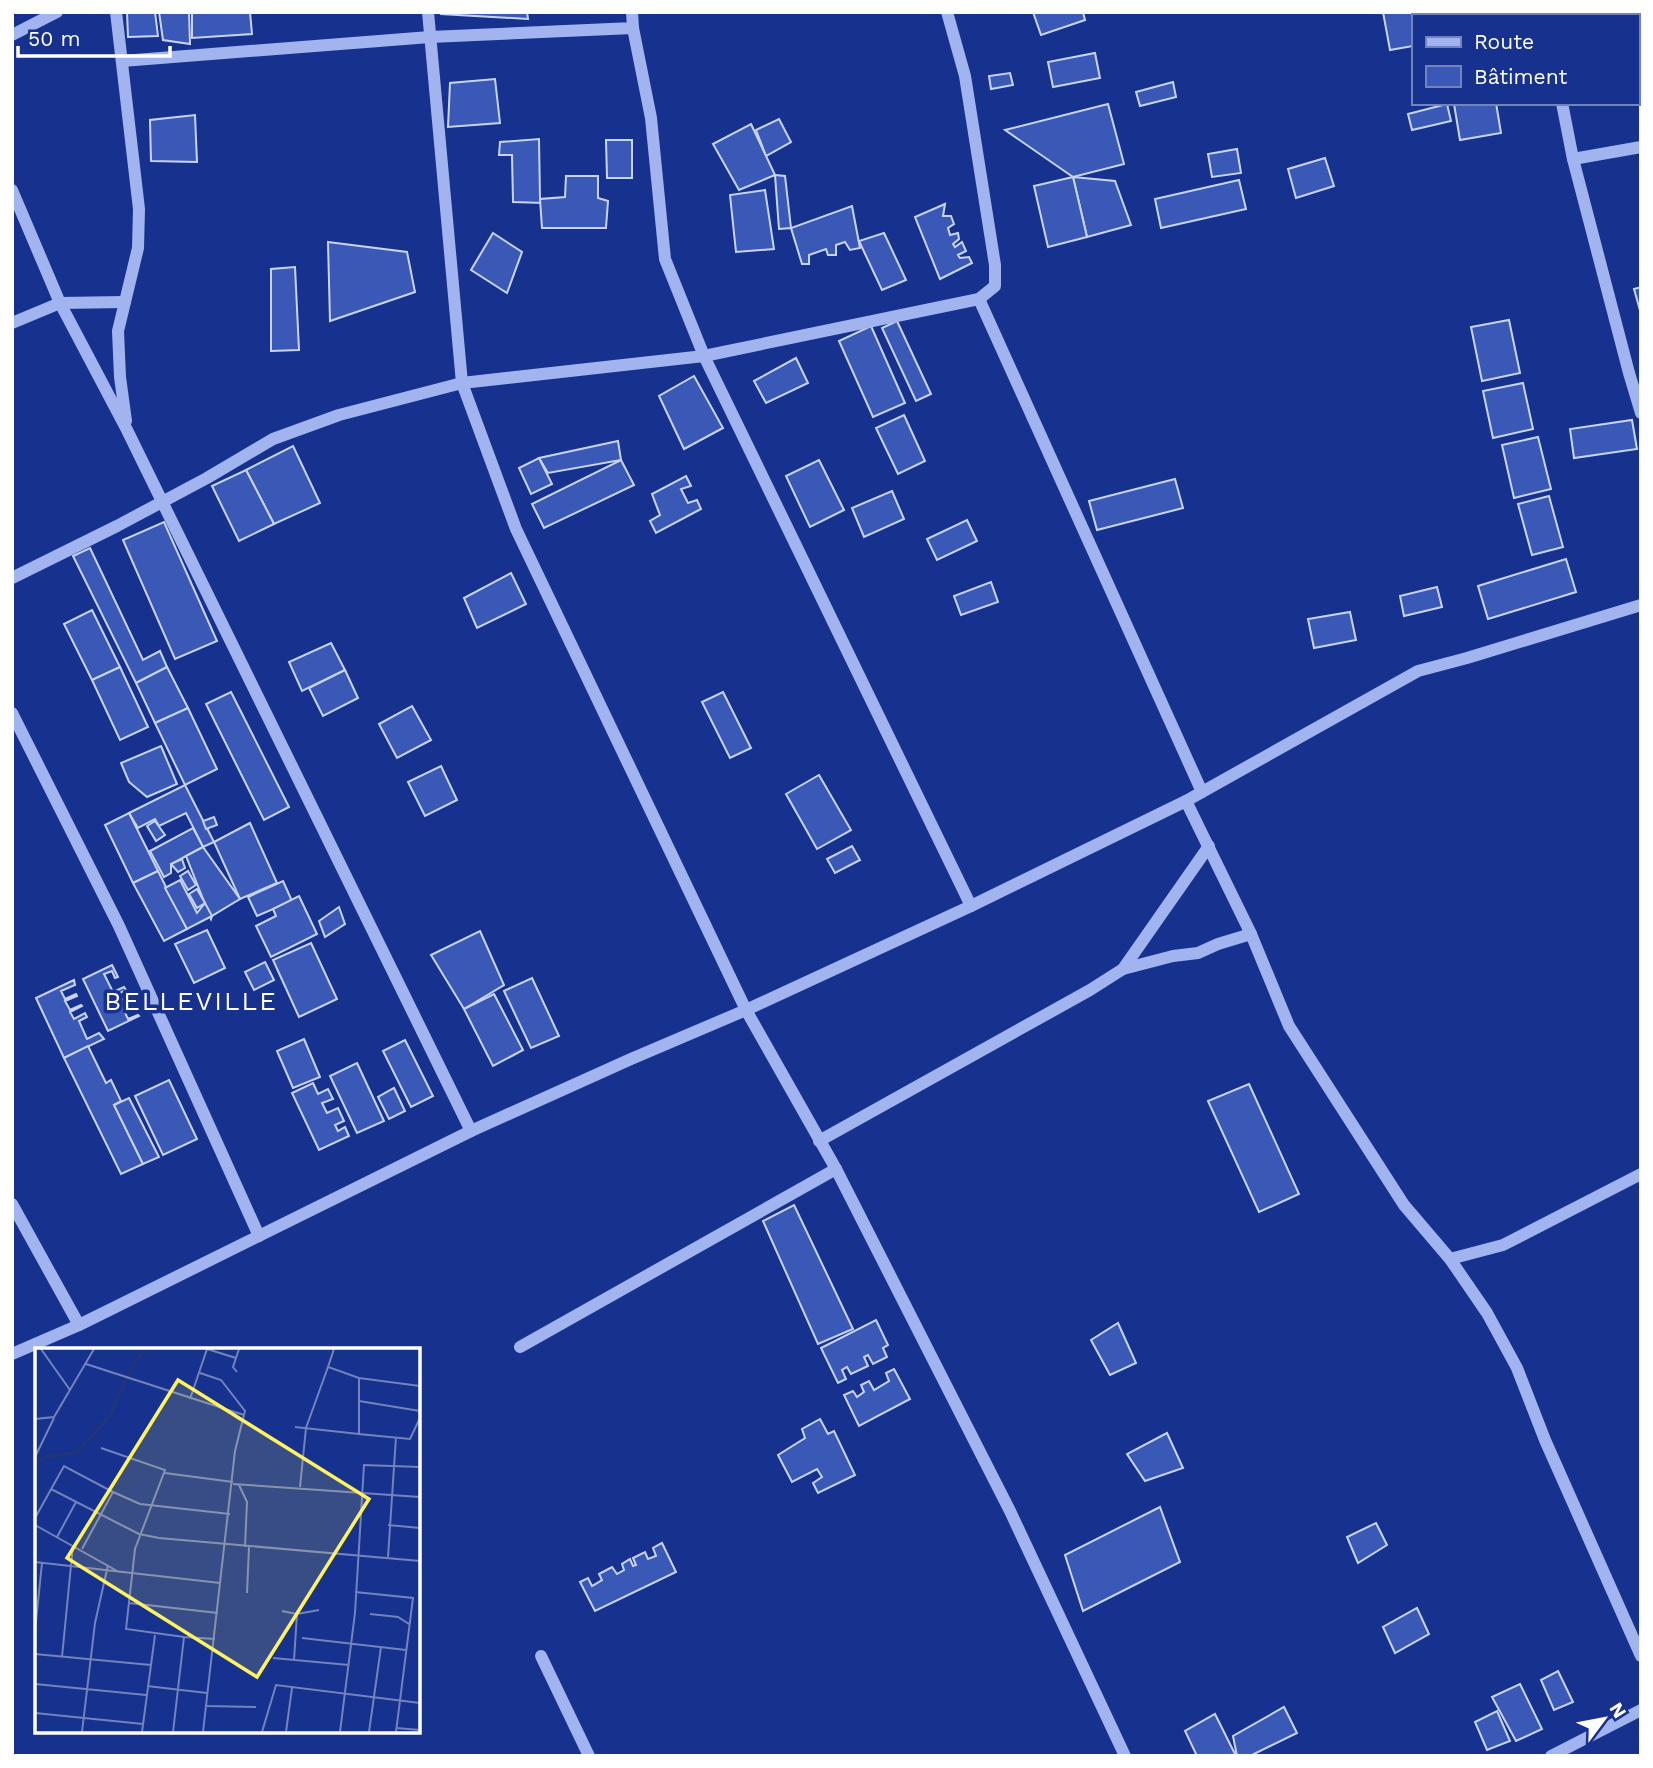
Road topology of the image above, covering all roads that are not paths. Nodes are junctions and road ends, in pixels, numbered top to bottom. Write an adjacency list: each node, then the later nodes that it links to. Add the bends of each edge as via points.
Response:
1 (57, 12): 7 (street)
2 (116, 12): 9 (street)
3 (428, 12): 8 (street)
4 (632, 12): 6 (street)
5 (947, 12): 14 (street, via 965,76 995,265 995,286)
6 (633, 28): 8 (street); 18 (street, via 651,118 665,259)
7 (12, 35)
8 (430, 37): 9 (street); 19 (street)
9 (122, 61): 15 (street, via 139,209 138,248)
10 (1562, 105): 12 (street)
11 (1641, 147): 12 (street)
12 (1573, 159): 20 (street)
13 (12, 190): 16 (street)
14 (979, 299): 18 (street); 26 (street)
15 (125, 302): 16 (street); 21 (street, via 118,331)
16 (60, 303): 17 (street); 21 (street)
17 (12, 323)
18 (704, 356): 19 (street); 29 (street)
19 (462, 383): 22 (street, via 339,415 273,439); 32 (street, via 516,529)
20 (1641, 413)
21 (127, 430): 22 (street)
22 (162, 501): 23 (street); 33 (street)
23 (12, 578)
24 (1641, 606): 26 (street, via 1418,671)
25 (12, 713): 38 (street, via 119,926)
26 (1202, 792): 27 (street)
27 (1186, 801): 28 (street); 29 (street)
28 (1209, 846): 30 (street); 31 (street)
29 (971, 906): 32 (street)
30 (1251, 934): 31 (street, via 1198,953); 39 (street, via 1289,1026 1404,1205)
31 (1123, 969): 34 (street)
32 (746, 1010): 33 (street); 34 (street)
33 (471, 1131): 38 (street)
34 (819, 1141): 35 (street)
35 (836, 1169): 41 (street); 47 (street, via 1010,1511)
36 (1641, 1174): 39 (street, via 1503,1245)
37 (12, 1204): 40 (street)
38 (259, 1236): 40 (street)
39 (1450, 1259): 44 (street, via 1517,1368)
40 (79, 1325): 42 (street)
41 (520, 1347)
42 (12, 1354)
43 (541, 1656): 46 (street)
44 (1641, 1656)
45 (1641, 1710): 48 (street)
46 (589, 1756)
47 (1125, 1756)
48 (1551, 1756)

